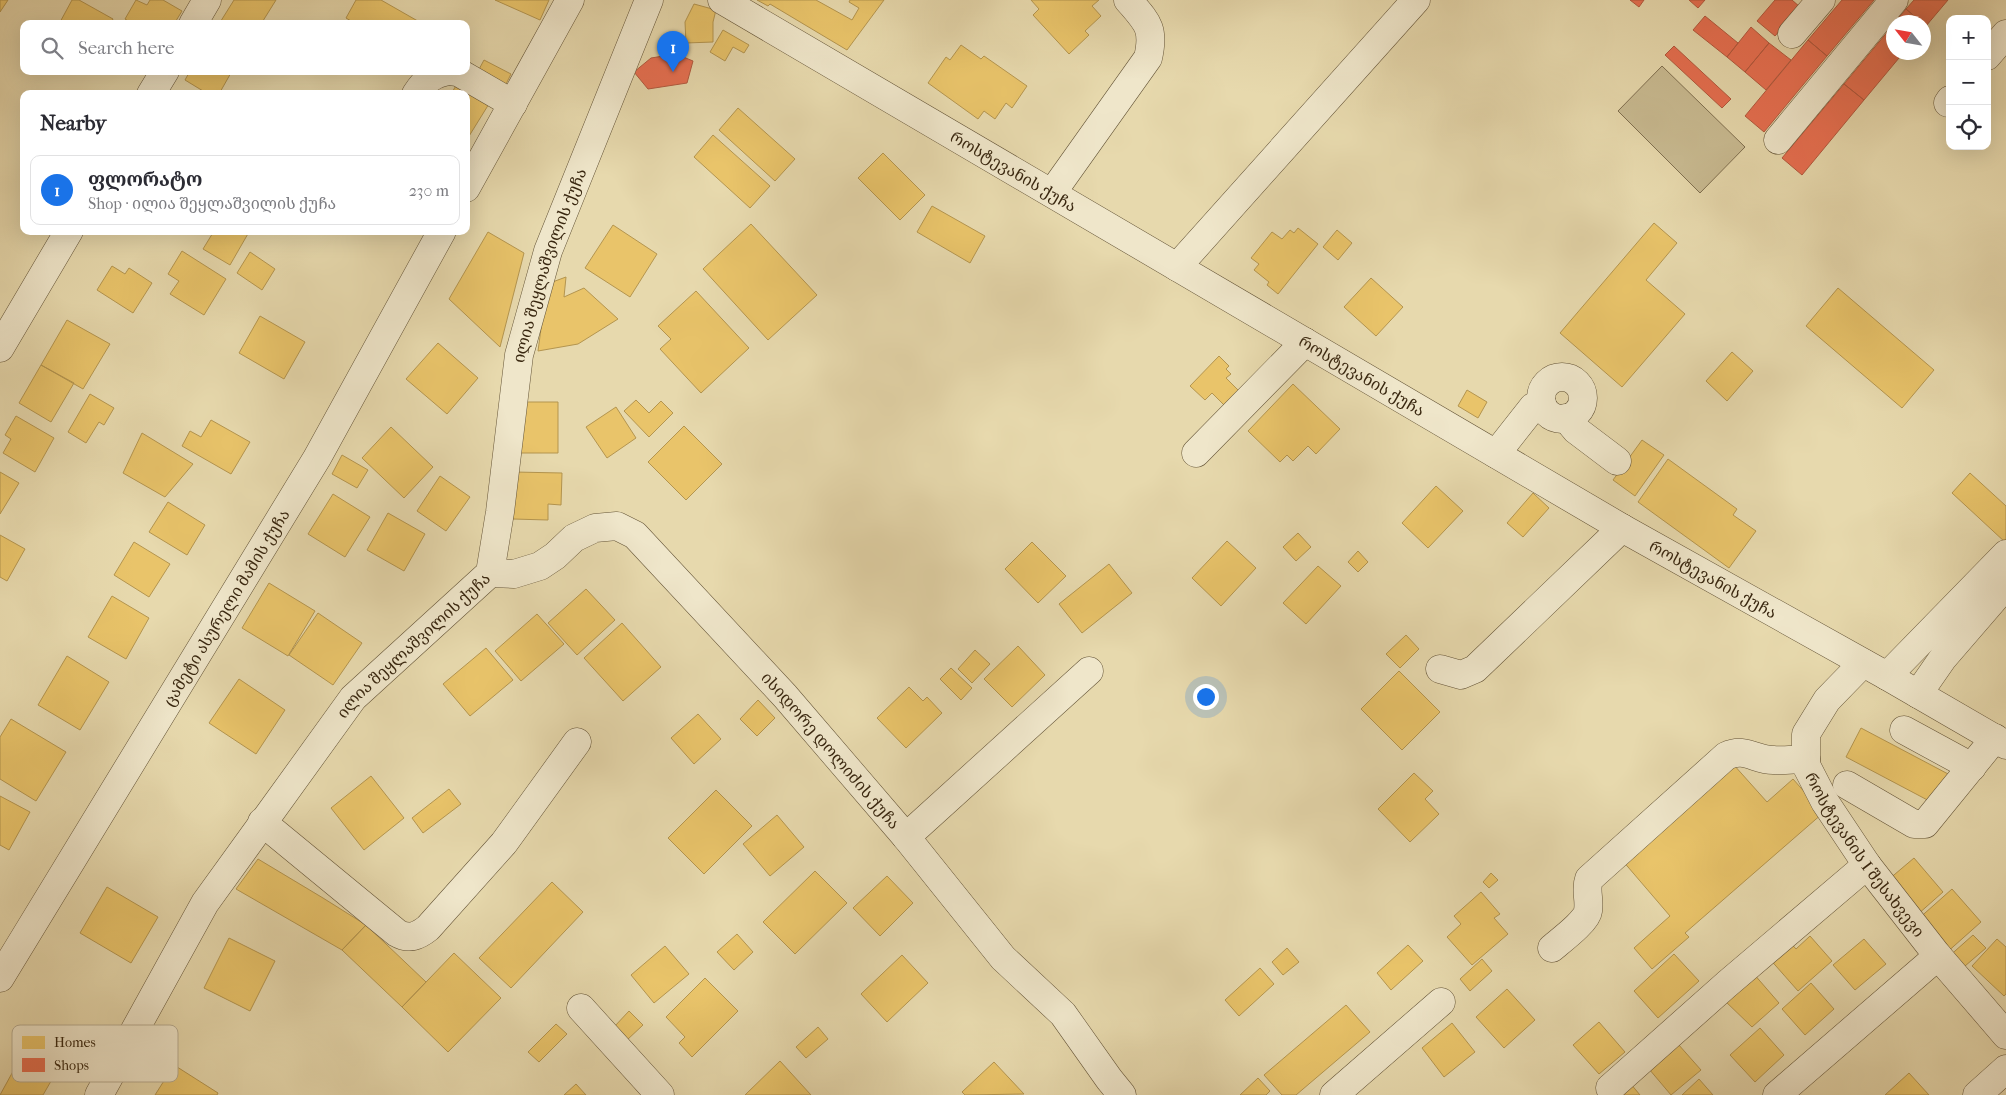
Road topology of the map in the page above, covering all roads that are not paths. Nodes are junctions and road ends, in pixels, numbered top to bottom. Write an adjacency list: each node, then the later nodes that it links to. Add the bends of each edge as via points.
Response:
1 (207, 0): 9 (street)
2 (570, 0): 18 (street)
3 (649, 0): 34 (street, ილია შეყლაშვილის ქუჩა, via 548,251 519,355)
4 (722, 0): 21 (street, როსტევანის ქუჩა)
5 (1128, 0): 21 (street, via 1145,21 1153,39 1148,58)
6 (1416, 0): 24 (street)
7 (1821, 0): 10 (street)
8 (1894, 0): 19 (street)
9 (195, 20)
10 (1792, 34)
11 (2006, 34): 12 (street)
12 (1991, 51)
13 (163, 75): 16 (street)
14 (435, 75): 17 (street)
15 (463, 75): 18 (street)
16 (153, 90)
17 (418, 90)
18 (513, 104): 20 (street)
19 (1778, 140)
20 (470, 181)
21 (1052, 193): 24 (street, როსტევანის ქუჩა)
22 (68, 235): 26 (street)
23 (440, 235): 52 (street, ცამეტი ასურელი მამის ქუჩა, via 317,458)
24 (1176, 267): 25 (street, როსტევანის ქუჩა)
25 (1304, 342): 29 (street); 30 (street, როსტევანის ქუჩა)
26 (0, 348)
27 (1542, 404): 28 (street, via 1553,416); 28 (street, via 1542,394 1548,382 1561,377 1574,381 1580,386 1583,399 1578,411); 30 (street, via 1532,407)
28 (1566, 418): 31 (street, via 1576,430)
29 (1196, 453)
30 (1496, 454): 32 (street, როსტევანის ქუჩა)
31 (1617, 461)
32 (1622, 528): 36 (street, როსტევანის ქუჩა); 37 (street, via 1475,669 1461,675)
33 (2006, 554): 39 (street)
34 (490, 573): 47 (street, ილია შეყლაშვილის ქუჩა, via 353,698); 48 (street, ისიდორე დოლიძის ქუჩა, via 514,574 540,566 574,538 595,528 617,526 635,535 785,696)
35 (2006, 585): 40 (street, via 1943,658)
36 (1863, 663): 39 (street, როსტევანის ქუჩა); 44 (street, როსტევანის I შესახვევი, via 1826,700 1806,734)
37 (1440, 668)
38 (1089, 671): 48 (street)
39 (1887, 676): 40 (street, როსტევანის ქუჩა)
40 (1918, 694): 43 (street, როსტევანის ქუჩა)
41 (1904, 730): 45 (street)
42 (577, 742): 47 (street, via 504,843 428,928 412,937 397,933)
43 (2000, 742): 45 (street)
44 (1806, 759): 49 (street, როსტევანის I შესახვევი, via 1825,802); 50 (street, via 1772,760 1735,752 1726,756 1589,879 1586,886 1588,912)
45 (1972, 767): 46 (street, via 1928,822 1920,825)
46 (1847, 785)
47 (262, 822): 55 (street, ილია შეყლაშვილის ქუჩა, via 205,903)
48 (906, 837): 62 (street, ისიდორე დოლიძის ქუჩა, via 1003,958 1063,1014)
49 (1866, 865): 51 (street, როსტევანის I შესახვევი); 59 (street)
50 (1552, 948)
51 (1938, 956): 56 (street, როსტევანის I შესახვევი); 64 (street)
52 (0, 978)
53 (1441, 1002): 63 (street)
54 (581, 1008): 61 (street)
55 (137, 1025)
56 (2006, 1035)
57 (2006, 1069): 65 (street)
58 (105, 1082): 60 (street, ილია შეყლაშვილის ქუჩა)
59 (1610, 1088)
60 (98, 1095)
61 (660, 1095)
62 (1122, 1095)
63 (1334, 1095)
64 (1777, 1095)
65 (1977, 1095)

